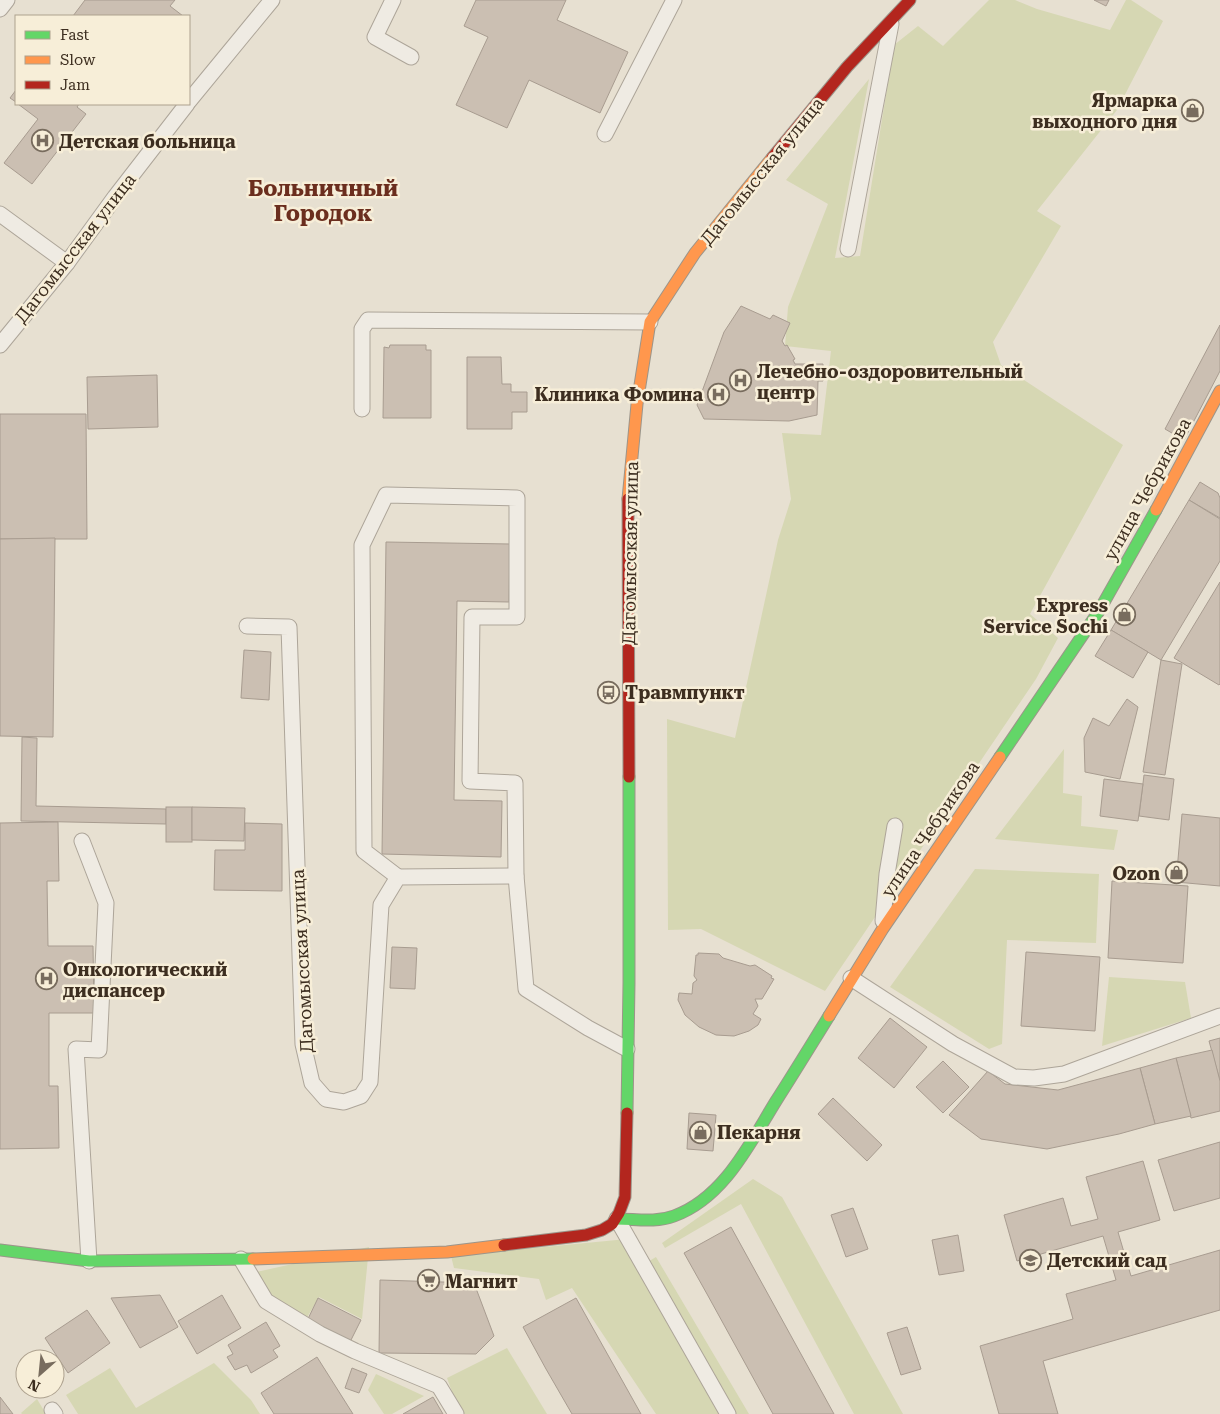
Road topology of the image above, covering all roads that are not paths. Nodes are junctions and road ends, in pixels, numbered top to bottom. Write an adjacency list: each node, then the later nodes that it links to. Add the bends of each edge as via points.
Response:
1 (7, 0): 6 (lane)
2 (272, 0): 9 (lane, Дагомысская улица)
3 (393, 0): 8 (lane, via 375,37)
4 (674, 0): 11 (lane)
5 (910, 0): 7 (street, Дагомысская улица)
6 (0, 9)
7 (892, 18): 13 (lane); 15 (street, Дагомысская улица, via 847,67 695,253)
8 (411, 57)
9 (190, 94)
10 (182, 105): 14 (lane, Дагомысская улица)
11 (606, 134)
12 (0, 214): 14 (lane)
13 (848, 249)
14 (67, 263): 16 (lane, Дагомысская улица)
15 (650, 322): 18 (lane, via 368,320 362,329); 27 (street, Дагомысская улица, via 637,404 628,498)
16 (0, 345)
17 (1220, 391): 24 (street, улица Чебрикова, via 1099,611)
18 (362, 409)
19 (247, 626): 23 (lane, Дагомысская улица, via 289,627 303,1044 312,1083 326,1099 344,1102 361,1096 370,1082 381,905)
20 (895, 826): 24 (lane)
21 (82, 841): 31 (lane, via 106,903 99,1050 76,1049)
22 (516, 876): 23 (lane); 23 (lane, via 515,783 470,781 470,688 472,617 517,617 517,498 386,496 362,545 364,851); 27 (lane, via 526,989)
23 (398, 877)
24 (882, 930): 25 (street, улица Чебрикова)
25 (851, 978): 26 (lane, via 953,1044 1014,1077 1064,1074); 28 (street, улица Чебрикова, via 738,1163 714,1190 685,1212 663,1219)
26 (1220, 1016)
27 (627, 1049): 28 (street, Дагомысская улица, via 625,1198)
28 (617, 1219): 30 (street, via 603,1231 586,1236 446,1252); 33 (lane)
29 (0, 1250): 31 (street)
30 (241, 1259): 31 (street); 32 (lane, via 266,1301 320,1334 439,1386)
31 (89, 1261)
32 (456, 1414)
33 (728, 1414)

